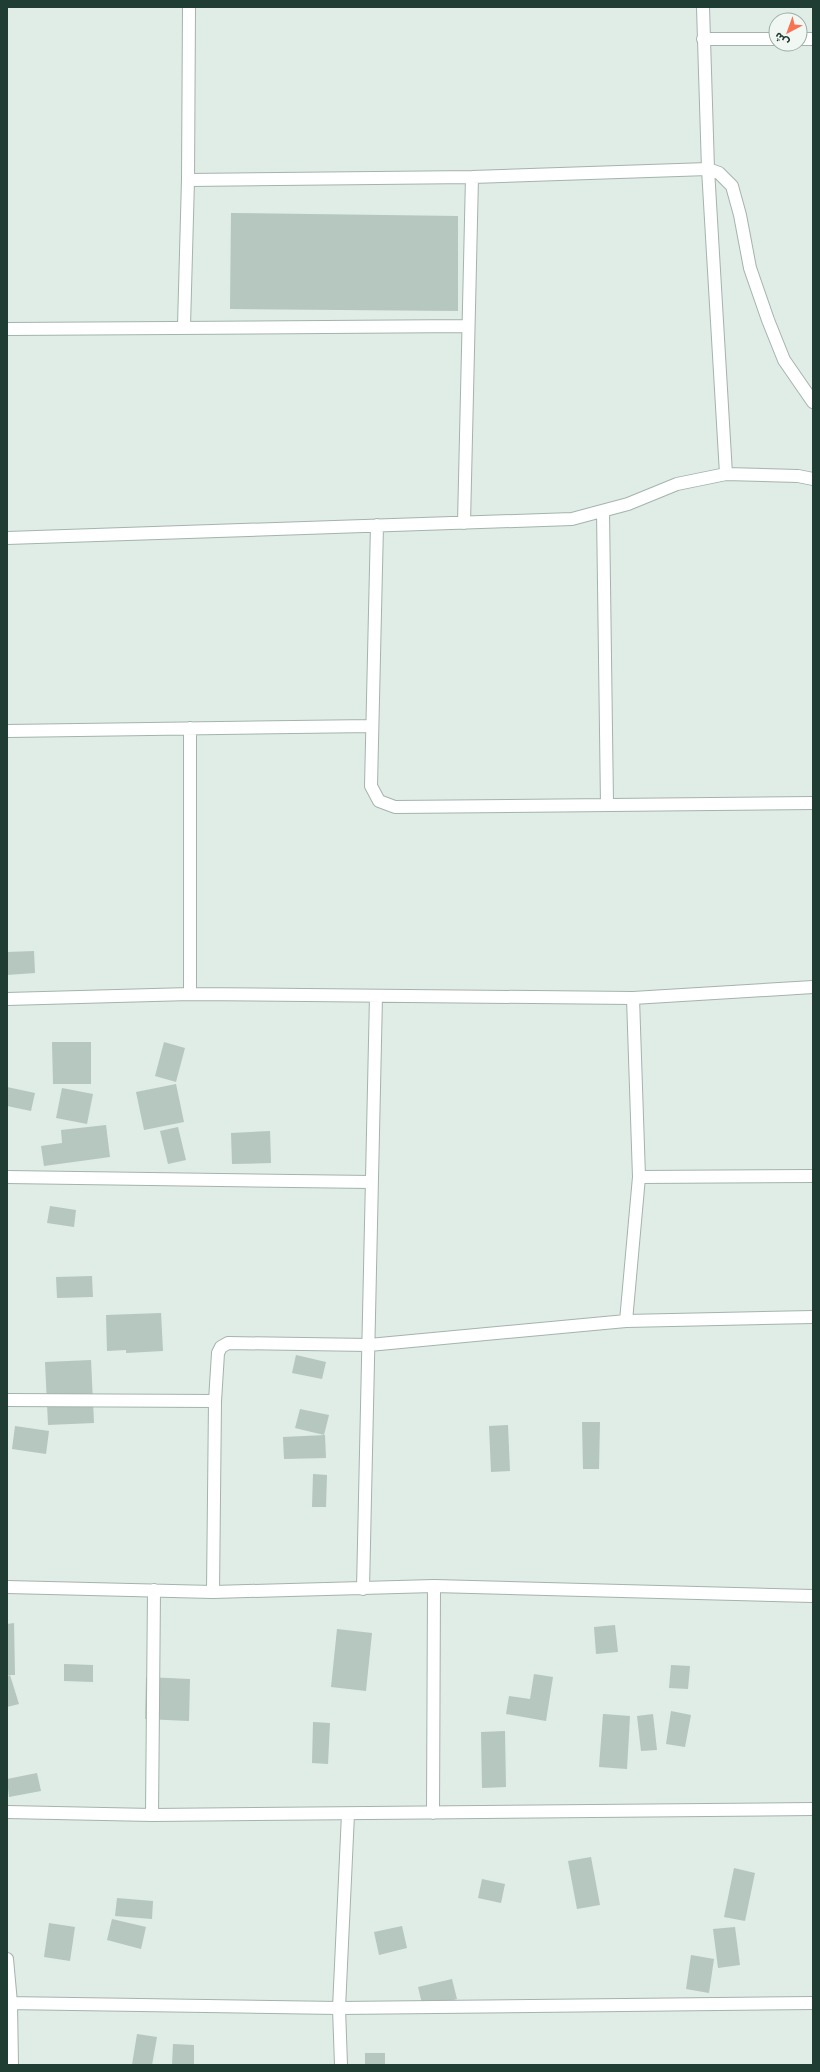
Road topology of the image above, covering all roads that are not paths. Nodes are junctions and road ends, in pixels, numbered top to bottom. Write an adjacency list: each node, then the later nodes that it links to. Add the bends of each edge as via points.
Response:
1 (189, 7): 7 (street)
2 (703, 7): 3 (street)
3 (703, 39): 4 (street); 5 (street)
4 (768, 39)
5 (708, 169): 6 (street); 11 (street, via 719,173 732,186 750,268 768,320 784,360); 12 (street)
6 (472, 177): 7 (street); 9 (street)
7 (188, 180): 8 (street)
8 (184, 326): 9 (street); 10 (street)
9 (468, 326): 15 (street)
10 (7, 328)
11 (813, 402)
12 (726, 474): 13 (street, via 798,476); 14 (street, via 677,484)
13 (813, 479)
14 (603, 511): 15 (street, via 572,519); 22 (street)
15 (464, 523): 16 (street)
16 (377, 525): 17 (street); 18 (street)
17 (7, 538)
18 (372, 726): 19 (street); 22 (street, via 371,786 379,802 395,807)
19 (190, 728): 20 (street); 24 (street)
20 (7, 731)
21 (813, 803): 22 (street)
22 (607, 804)
23 (813, 987): 26 (street)
24 (190, 994): 25 (street); 27 (street)
25 (376, 996): 26 (street); 31 (street)
26 (633, 998): 30 (street)
27 (7, 999)
28 (813, 1176): 30 (street)
29 (7, 1177): 31 (street)
30 (639, 1177): 33 (street)
31 (371, 1182): 34 (street)
32 (813, 1317): 33 (street)
33 (626, 1321): 34 (street)
34 (369, 1345): 36 (street, via 228,1343 221,1347 218,1353); 40 (street)
35 (7, 1400): 36 (street)
36 (215, 1401): 41 (street)
37 (434, 1586): 40 (street); 42 (street); 45 (street)
38 (7, 1587): 39 (street)
39 (154, 1590): 41 (street); 47 (street)
40 (363, 1590): 41 (street)
41 (213, 1592)
42 (813, 1596)
43 (813, 1809): 45 (street)
44 (7, 1812): 47 (street)
45 (433, 1813): 46 (street)
46 (348, 1814): 47 (street); 51 (street)
47 (152, 1815)
48 (7, 1959): 49 (street)
49 (9, 2003): 51 (street); 52 (street)
50 (813, 2003): 51 (street)
51 (338, 2008): 53 (street)
52 (12, 2065)
53 (341, 2065)

